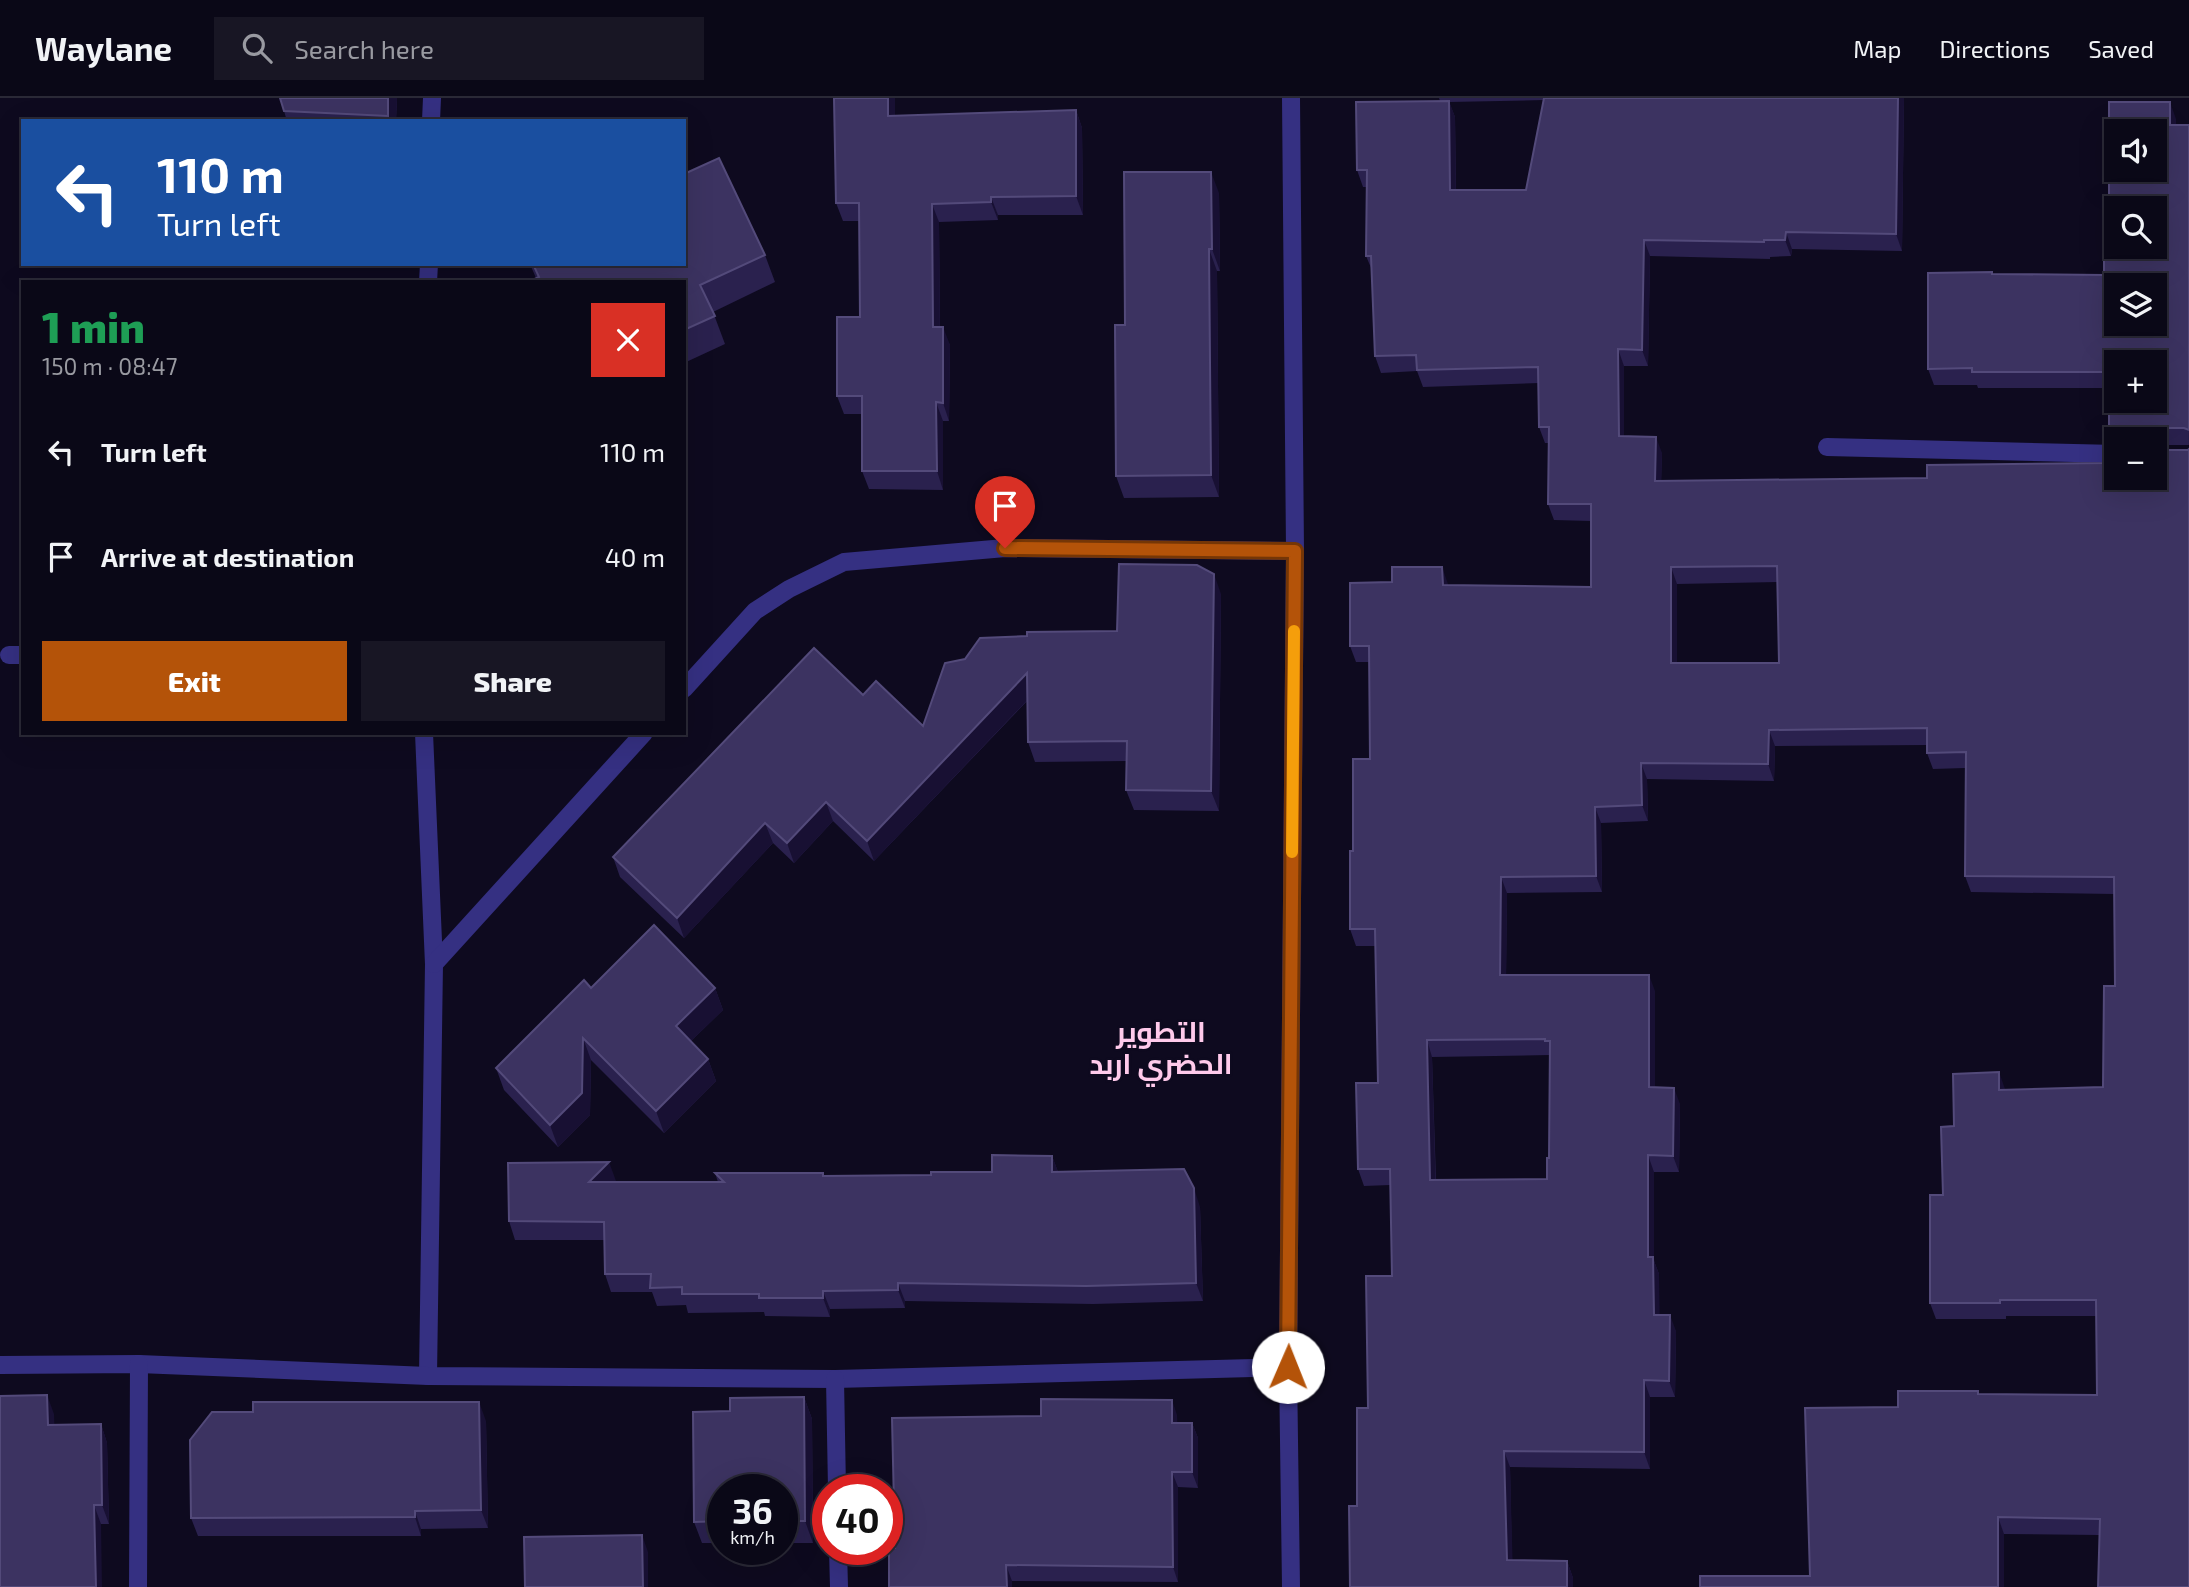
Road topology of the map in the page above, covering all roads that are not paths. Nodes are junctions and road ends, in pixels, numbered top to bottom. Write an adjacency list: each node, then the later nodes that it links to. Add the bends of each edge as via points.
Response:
1 (432, 98): 3 (street)
2 (1291, 98): 6 (street)
3 (431, 119)
4 (1827, 447): 5 (street)
5 (2104, 454)
6 (1295, 551): 7 (street, via 1005,548 844,562 755,611); 13 (street)
7 (686, 687)
8 (424, 735): 10 (street)
9 (642, 735): 10 (street)
10 (434, 964): 14 (street)
11 (139, 1364): 12 (street); 14 (street); 18 (street)
12 (0, 1365)
13 (1288, 1367): 15 (street); 20 (street)
14 (428, 1376): 15 (street)
15 (835, 1379): 16 (street)
16 (837, 1474)
17 (838, 1565): 19 (street)
18 (138, 1587)
19 (839, 1587)
20 (1292, 1587)

